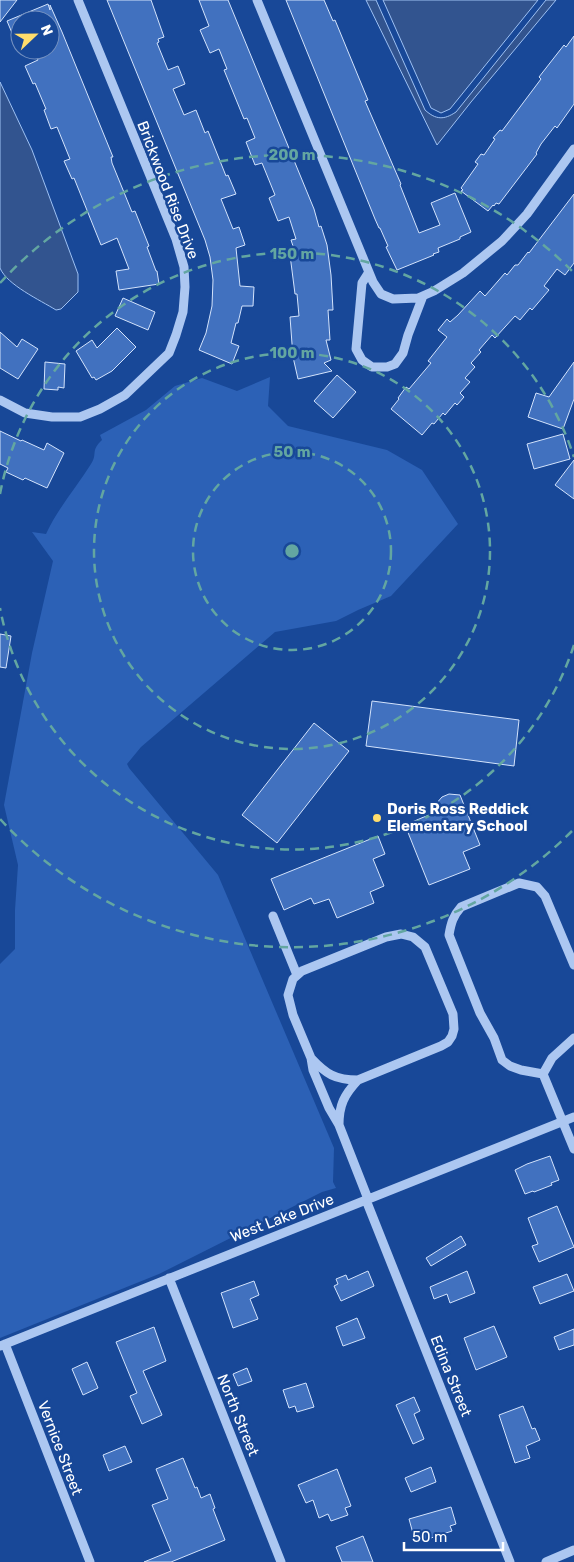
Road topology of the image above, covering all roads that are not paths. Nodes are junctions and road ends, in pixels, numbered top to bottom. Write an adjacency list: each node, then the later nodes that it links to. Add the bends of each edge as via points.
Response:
1 (78, 0): 6 (street, Brickwood Rise Drive, via 176,239 184,267 182,312 169,353 125,395 100,409 80,417 52,417 25,413)
2 (257, 0): 4 (street)
3 (574, 149): 5 (street, via 527,214 502,241 463,273)
4 (369, 272): 5 (street, via 381,294 393,299); 5 (street, via 362,283 356,349 362,360 372,367 395,364 403,353)
5 (423, 296)
6 (0, 400)
7 (273, 916): 9 (street)
8 (574, 965): 12 (street, via 545,896 537,887 519,883 470,903 461,907 450,924 449,935 502,1060 521,1070)
9 (297, 975): 11 (street, via 288,995); 13 (street, via 386,937 401,934 413,937 425,947 453,1014 452,1036 441,1046)
10 (574, 1038): 12 (street, via 552,1058)
11 (311, 1058): 13 (street, via 332,1076); 16 (street, Edina Street, via 313,1070)
12 (543, 1074): 15 (street)
13 (358, 1080): 16 (street, via 343,1100)
14 (574, 1116): 15 (street, West Lake Drive)
15 (563, 1121): 17 (street); 18 (street, West Lake Drive)
16 (339, 1126): 18 (street, Edina Street)
17 (574, 1149)
18 (367, 1199): 19 (street, West Lake Drive); 24 (street, Edina Street)
19 (168, 1278): 20 (street, West Lake Drive); 23 (street, North Street)
20 (2, 1345): 22 (street, Vernice Street)
21 (574, 1550): 25 (street)
22 (90, 1562)
23 (281, 1562)
24 (510, 1562)
25 (546, 1562)

